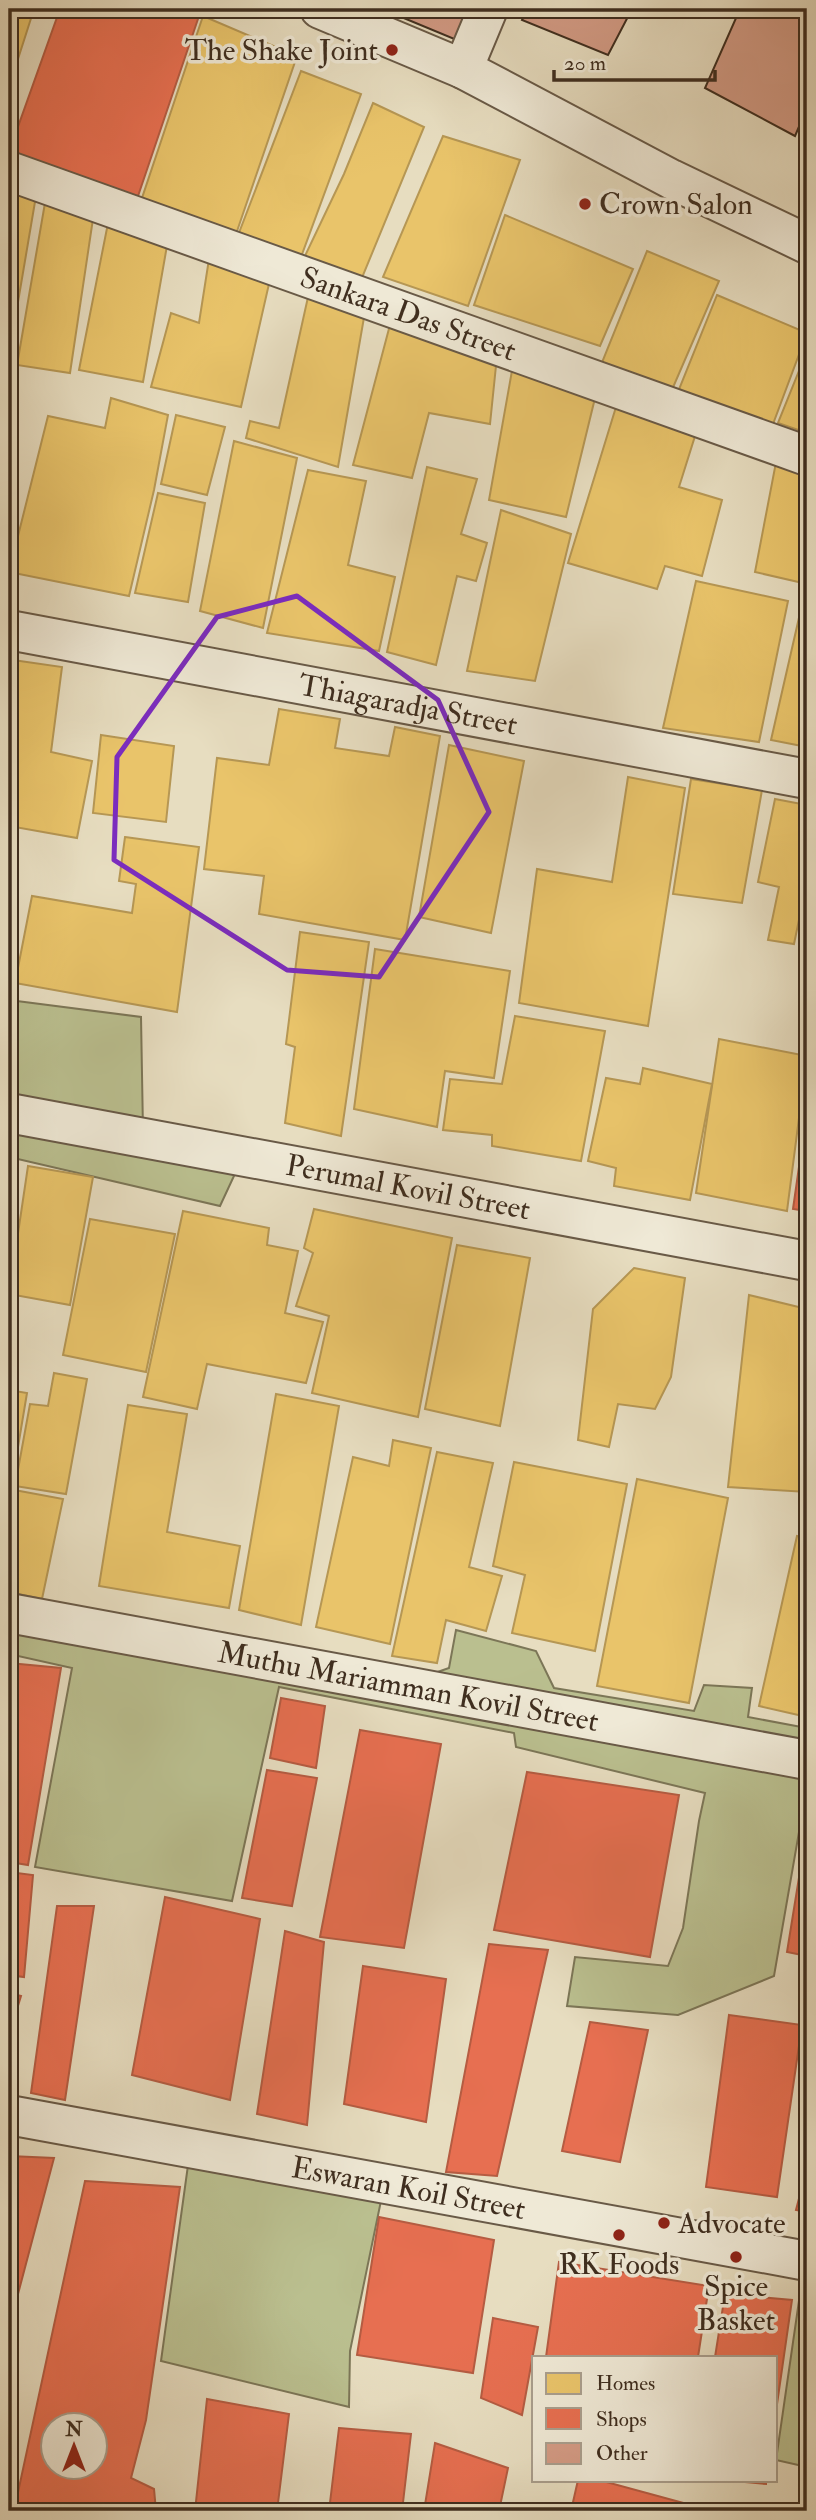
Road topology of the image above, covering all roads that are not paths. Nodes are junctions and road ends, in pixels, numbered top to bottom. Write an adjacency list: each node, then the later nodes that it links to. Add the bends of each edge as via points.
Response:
1 (320, 9): 3 (street)
2 (488, 9): 3 (street)
3 (463, 69): 5 (street, via 671,179)
4 (9, 172): 6 (street, Sankara Das Street)
5 (807, 244)
6 (807, 456)
7 (9, 630): 8 (street, Thiagaradja Street)
8 (807, 779)
9 (9, 1113): 10 (street, Perumal Kovil Street)
10 (807, 1261)
11 (9, 1613): 12 (street, Muthu Mariamman Kovil Street)
12 (807, 1760)
13 (9, 2115): 14 (street, Eswaran Koil Street)
14 (807, 2261)

